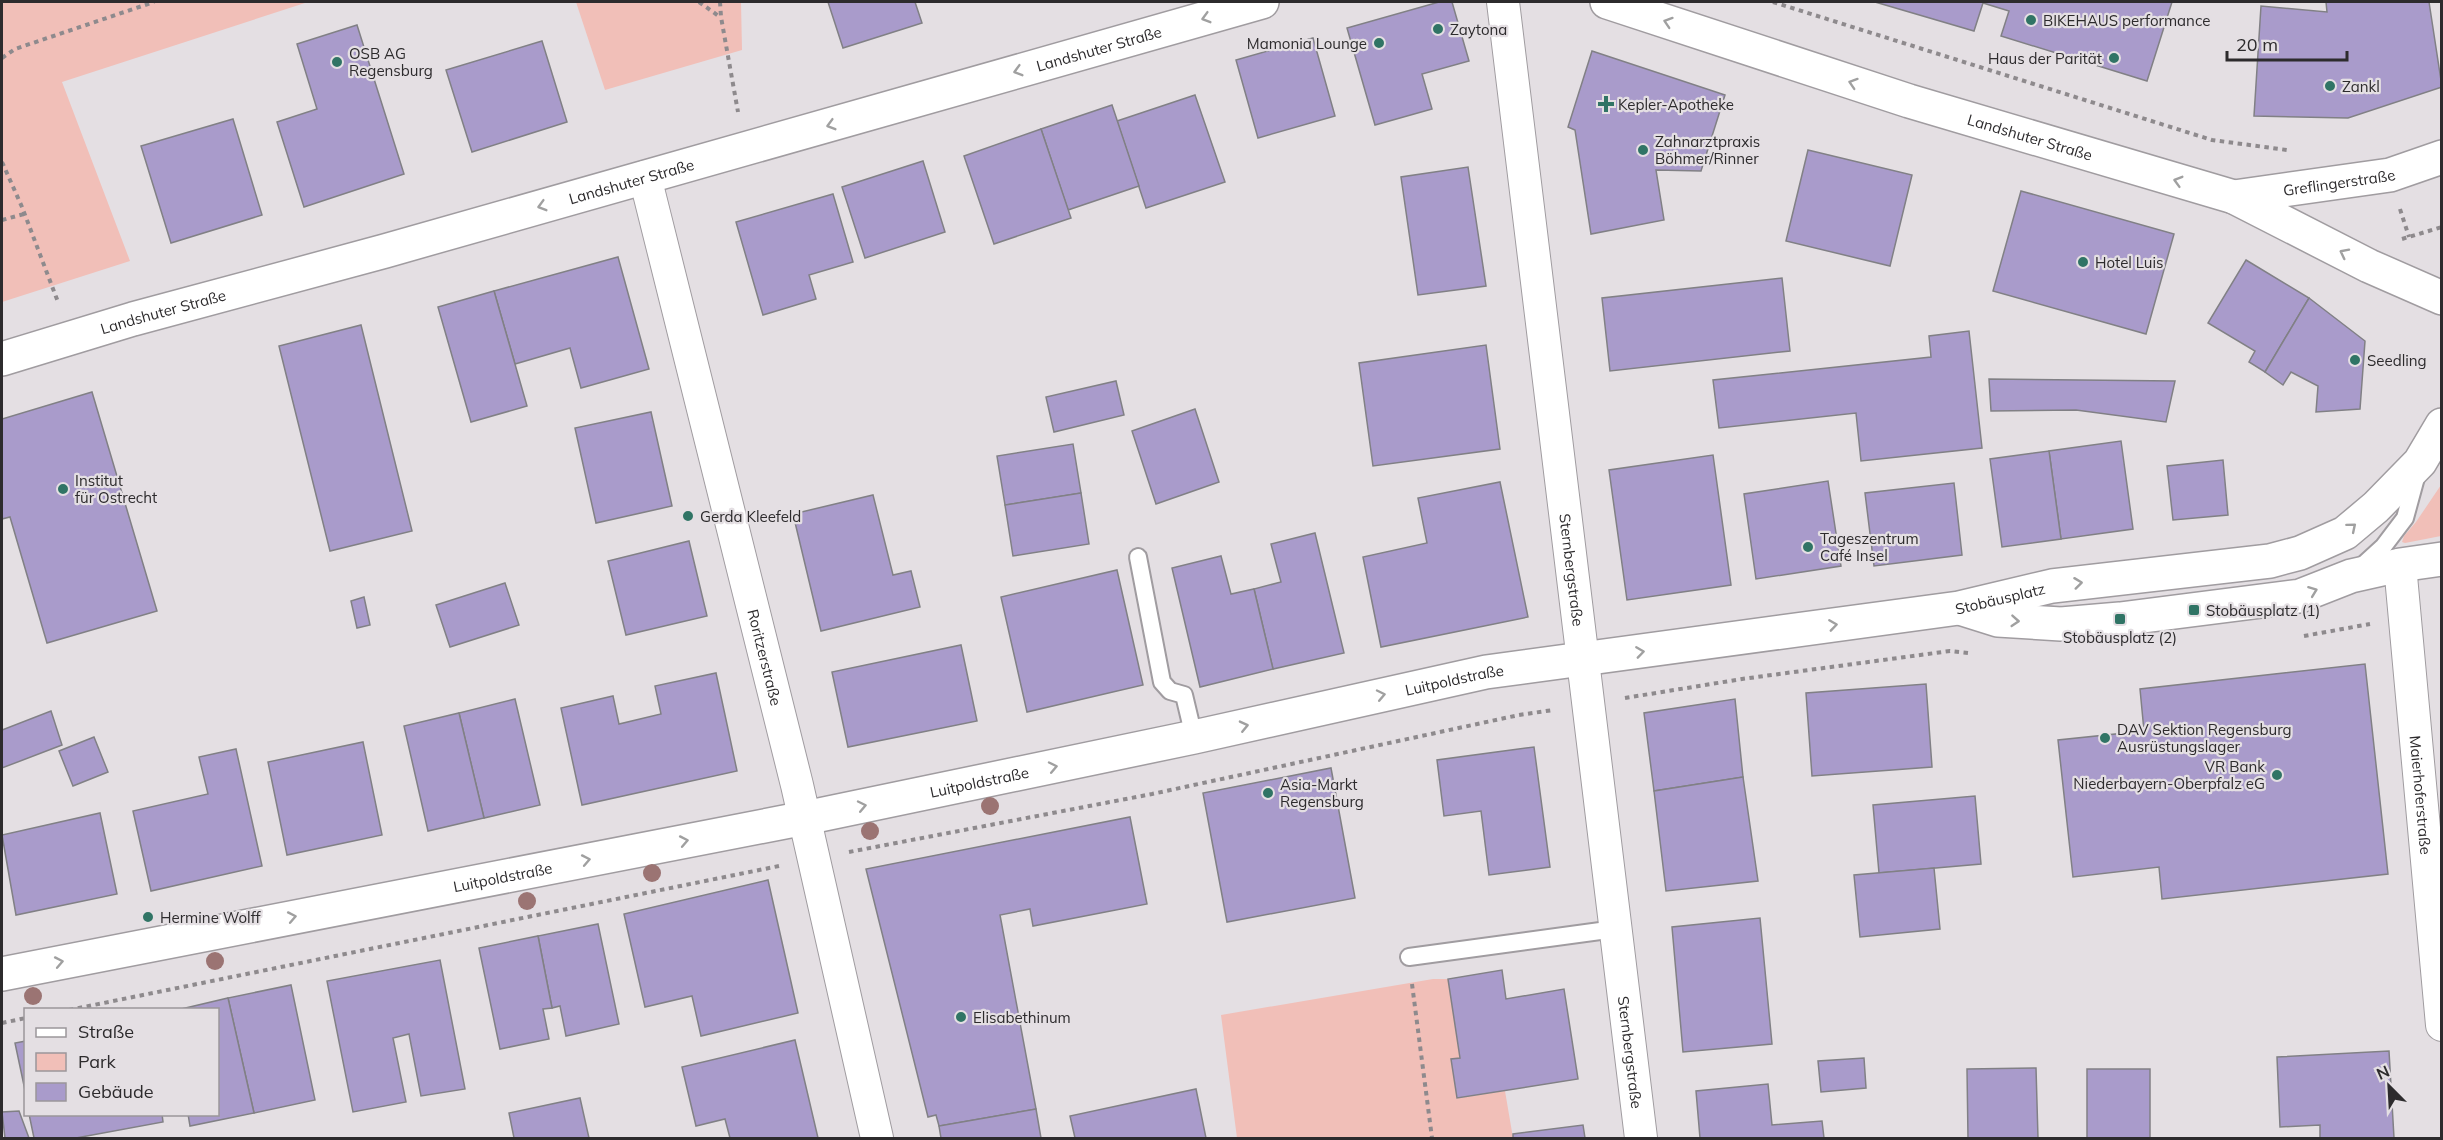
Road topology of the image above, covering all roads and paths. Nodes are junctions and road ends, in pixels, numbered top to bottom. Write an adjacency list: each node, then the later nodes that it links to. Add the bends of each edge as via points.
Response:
1 (154, 2): 9 (path, via 15,49)
2 (699, 2): 8 (path)
3 (720, 2): 8 (path)
4 (1262, 2): 10 (street, Landshuter Straße, one-way to 10)
5 (1503, 2): 33 (street, Sternbergstraße)
6 (1607, 2): 15 (street, Landshuter Straße, one-way to 6, via 1909,101)
7 (1773, 2): 11 (path, via 2212,140)
8 (721, 17): 10 (path)
9 (2, 58)
10 (743, 149): 14 (street, Landshuter Straße)
11 (2290, 150)
12 (2442, 157): 15 (street, Greflingerstraße, via 2390,175)
13 (2, 162): 16 (path)
14 (645, 177): 22 (street, Landshuter Straße, one-way to 22); 36 (street, Roritzerstraße)
15 (2234, 197): 20 (street, Landshuter Straße, one-way to 15, via 2368,266)
16 (24, 214): 17 (path); 21 (path)
17 (2, 220)
18 (2442, 227): 19 (path)
19 (2409, 237)
20 (2442, 298)
21 (58, 302)
22 (2, 359)
23 (2442, 425): 24 (street, Stobäusplatz)
24 (2420, 462): 28 (lane, via 2405,518 2383,547); 29 (street, Stobäusplatz, one-way to 24, via 2052,586 2270,561 2300,553 2345,533)
25 (1138, 557): 35 (lane, via 1162,682 1170,691 1184,695)
26 (2442, 559): 27 (street, Stobäusplatz)
27 (2400, 565): 28 (street, Stobäusplatz); 30 (street, Maierhoferstraße)
28 (2351, 576): 29 (street, Stobäusplatz, one-way to 28, via 1998,620 2073,623 2300,596)
29 (1959, 608): 33 (street, Luitpoldstraße, one-way to 29)
30 (2404, 613): 31 (path, via 2370,624); 44 (street, Maierhoferstraße)
31 (2295, 637)
32 (1971, 653): 34 (path, via 1950,651 1765,676)
33 (1582, 660): 34 (street, Sternbergstraße); 35 (street, Luitpoldstraße, one-way to 33, via 1486,672)
34 (1588, 705): 37 (path); 38 (street, Sternbergstraße)
35 (1194, 737): 36 (street, Luitpoldstraße, one-way to 35)
36 (805, 818): 37 (street, Roritzerstraße); 40 (street, Luitpoldstraße, one-way to 36)
37 (814, 859): 41 (path); 45 (street, Roritzerstraße)
38 (1615, 929): 39 (lane); 47 (street, Sternbergstraße)
39 (1409, 957): 46 (path)
40 (2, 974)
41 (79, 1008)
42 (24, 1018): 43 (path)
43 (2, 1023)
44 (2442, 1025)
45 (877, 1138)
46 (1431, 1138)
47 (1641, 1138)

